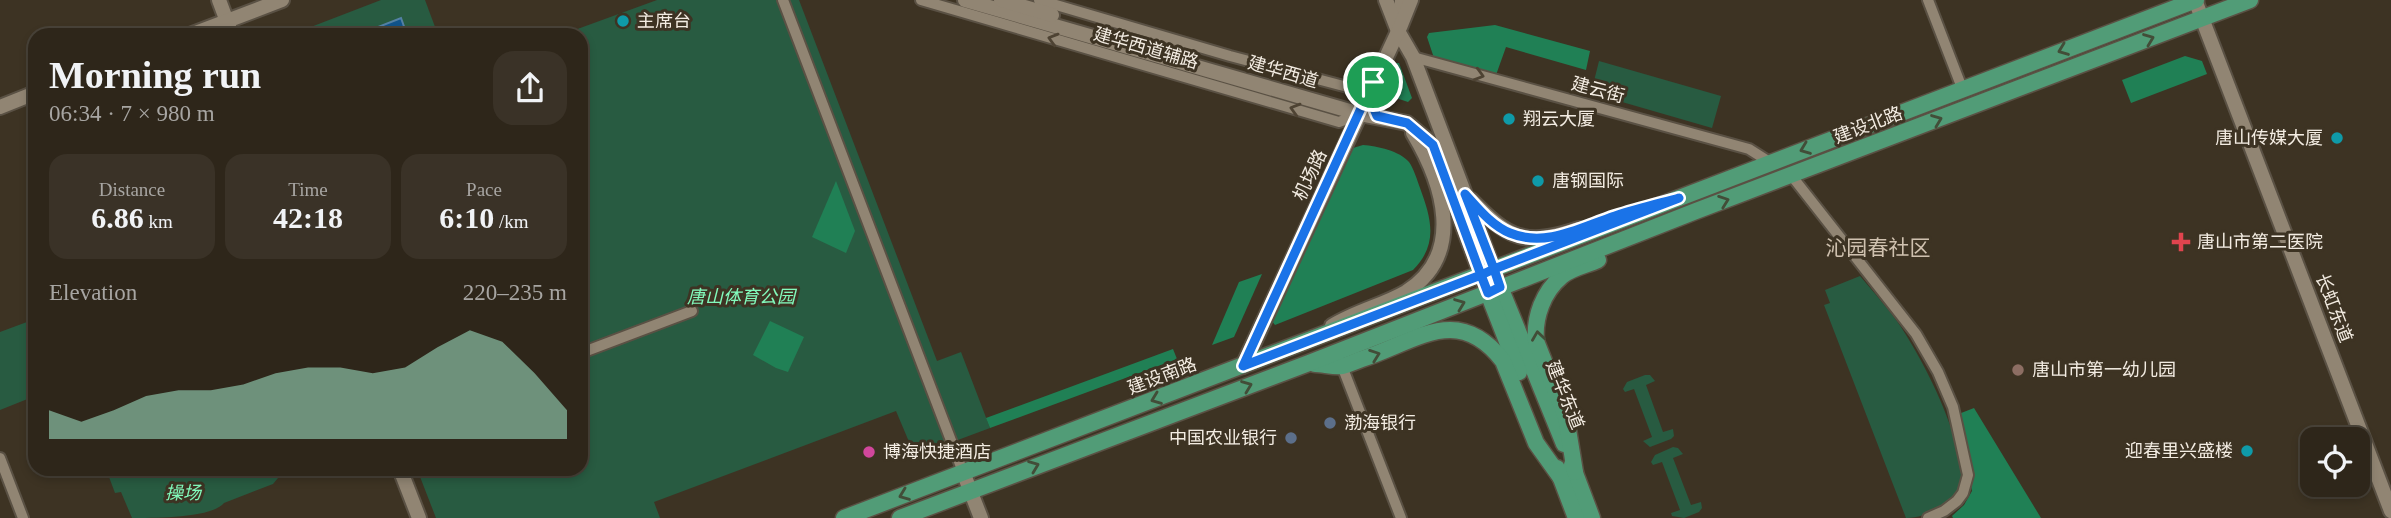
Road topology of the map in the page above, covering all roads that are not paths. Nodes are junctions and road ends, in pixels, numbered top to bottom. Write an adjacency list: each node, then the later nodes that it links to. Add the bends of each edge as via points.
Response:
1 (219, 0): 15 (main road)
2 (282, 0): 15 (main road)
3 (783, 0): 40 (street)
4 (921, 0): 23 (street, 建华西道辅路, one-way to 4, via 1339,122)
5 (965, 0): 23 (main road, 建华西道)
6 (1000, 0): 23 (main road, 建华西道)
7 (1039, 0): 23 (street, 建华西道辅路, via 1355,89)
8 (1386, 0): 16 (main road, 建华西道)
9 (1400, 0): 16 (street)
10 (1411, 0): 16 (main road, 机场路)
11 (1928, 0): 20 (street)
12 (2196, 0): 14 (main road, 长虹东道); 20 (main road, 建设北路, one-way to 20)
13 (2250, 0): 14 (main road, 建设北路)
14 (2203, 19): 27 (main road, 建设北路, one-way to 14); 44 (main road, 长虹东道)
15 (230, 28)
16 (1398, 31): 17 (main road, 机场路); 18 (main road, 建华西道)
17 (1389, 52): 18 (main road); 19 (main road, 机场路)
18 (1413, 57): 26 (street, 建云街, one-way to 26, via 1749,149); 28 (main road, 建华西道)
19 (1373, 82): 23 (main road, 机场路); 24 (main road, via 1370,99)
20 (1962, 88): 26 (main road, 建设北路, one-way to 26)
21 (28, 96): 22 (main road)
22 (0, 107)
23 (1361, 110): 24 (main road, 建华西道); 37 (main road, 机场路)
24 (1377, 116): 25 (main road, 建华西道)
25 (1407, 123): 31 (main road, 建华西道, via 1433,145); 34 (main road, via 1424,151 1440,195 1444,229 1438,255 1404,293 1352,314)
26 (1771, 163): 29 (main road, 建设北路)
27 (1791, 175): 30 (main road, 建设北路, one-way to 27); 53 (street, via 1916,334 1953,407 1968,475 1957,501)
28 (1465, 194): 29 (main road, via 1494,224 1533,239 1553,238); 31 (main road, 建华西道)
29 (1679, 198): 31 (main road, 建设北路)
30 (1696, 211): 32 (main road, 建设北路); 41 (main road, one-way to 30, via 1566,417 1536,341 1542,305 1563,275 1643,241)
31 (1488, 272): 32 (main road, 建华西道); 34 (main road, 建设南路)
32 (1494, 290): 36 (main road, one-way to 32); 41 (main road, 建华东道)
33 (692, 310): 35 (street)
34 (1306, 342): 37 (main road, 建设南路)
35 (588, 350)
36 (1309, 363): 38 (main road); 43 (main road, one-way to 36)
37 (1243, 366): 40 (main road, 建设南路, one-way to 40)
38 (1342, 366): 41 (main road, one-way to 41, via 1439,330 1468,333 1495,350 1503,361 1536,443); 50 (street)
39 (0, 458): 45 (street)
40 (963, 472): 43 (main road); 47 (main road, 建设南路, one-way to 47)
41 (1568, 475): 51 (main road, 建华东道); 52 (main road, 建华东道)
42 (403, 476): 46 (main road)
43 (971, 490): 48 (main road); 49 (main road)
44 (2391, 511)
45 (23, 518)
46 (419, 518)
47 (844, 518)
48 (900, 518)
49 (981, 518)
50 (1401, 518)
51 (1576, 518)
52 (1592, 518)
53 (1928, 518)

